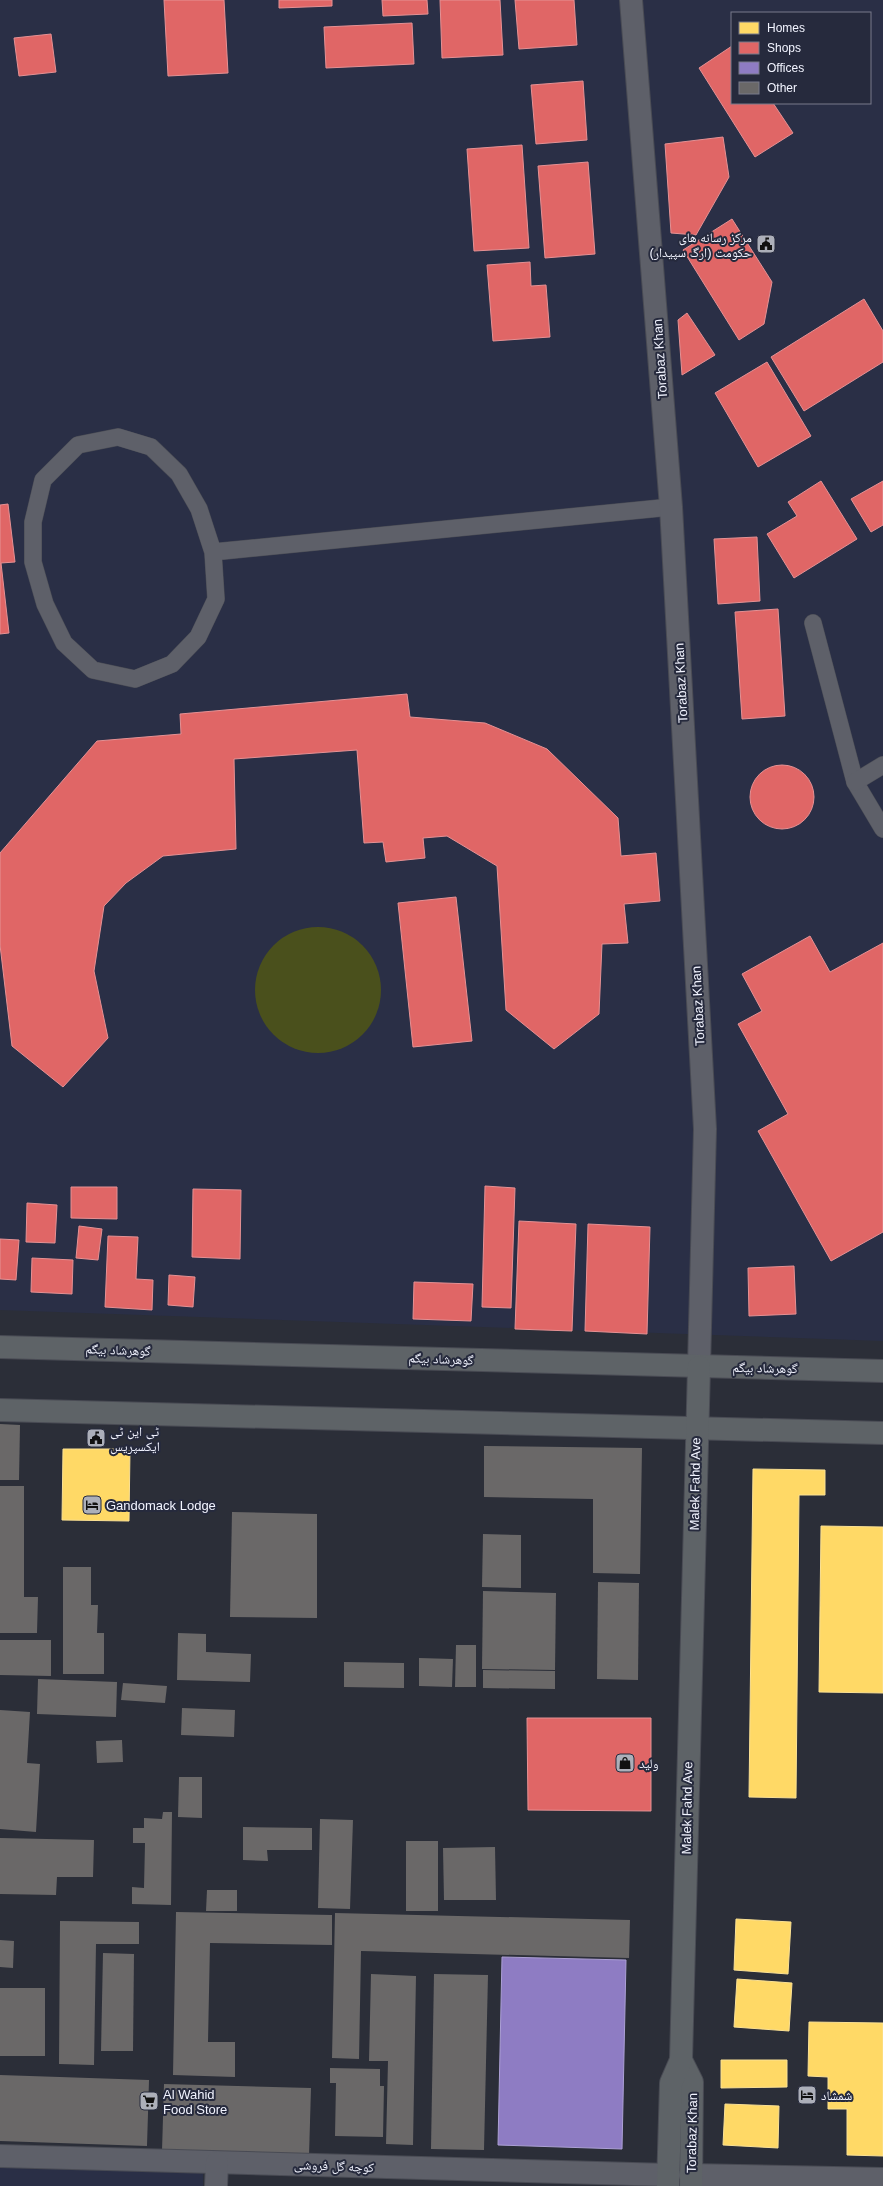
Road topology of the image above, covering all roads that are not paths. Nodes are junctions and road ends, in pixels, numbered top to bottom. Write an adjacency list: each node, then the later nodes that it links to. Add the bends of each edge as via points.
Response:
1 (631, 0): 2 (street, Torabaz Khan)
2 (671, 507): 3 (lane); 9 (street, Torabaz Khan, via 705,1129)
3 (213, 552): 3 (lane, via 196,503 179,474 151,447 118,437 78,445 43,480 33,522 33,562 45,604 64,643 93,670 135,679 172,664 198,637 216,599)
4 (813, 623): 6 (lane)
5 (883, 765): 6 (lane)
6 (855, 782): 7 (lane)
7 (883, 829)
8 (0, 1347): 9 (main road, گوهرشاد بیگم)
9 (699, 1367): 10 (main road, گوهرشاد بیگم); 12 (main road, Malek Fahd Ave)
10 (883, 1371)
11 (0, 1410): 12 (main road)
12 (696, 1428): 13 (main road); 14 (main road, Malek Fahd Ave)
13 (883, 1433)
14 (681, 2060): 18 (main road, Torabaz Khan, via 692,2082); 19 (main road, Malek Fahd Ave, via 671,2083)
15 (0, 2156): 16 (street, کوچه گل فروشی)
16 (216, 2162): 19 (street, کوچه گل فروشی); 20 (street)
17 (883, 2179): 18 (street)
18 (691, 2180)
19 (668, 2181)
20 (216, 2186)

